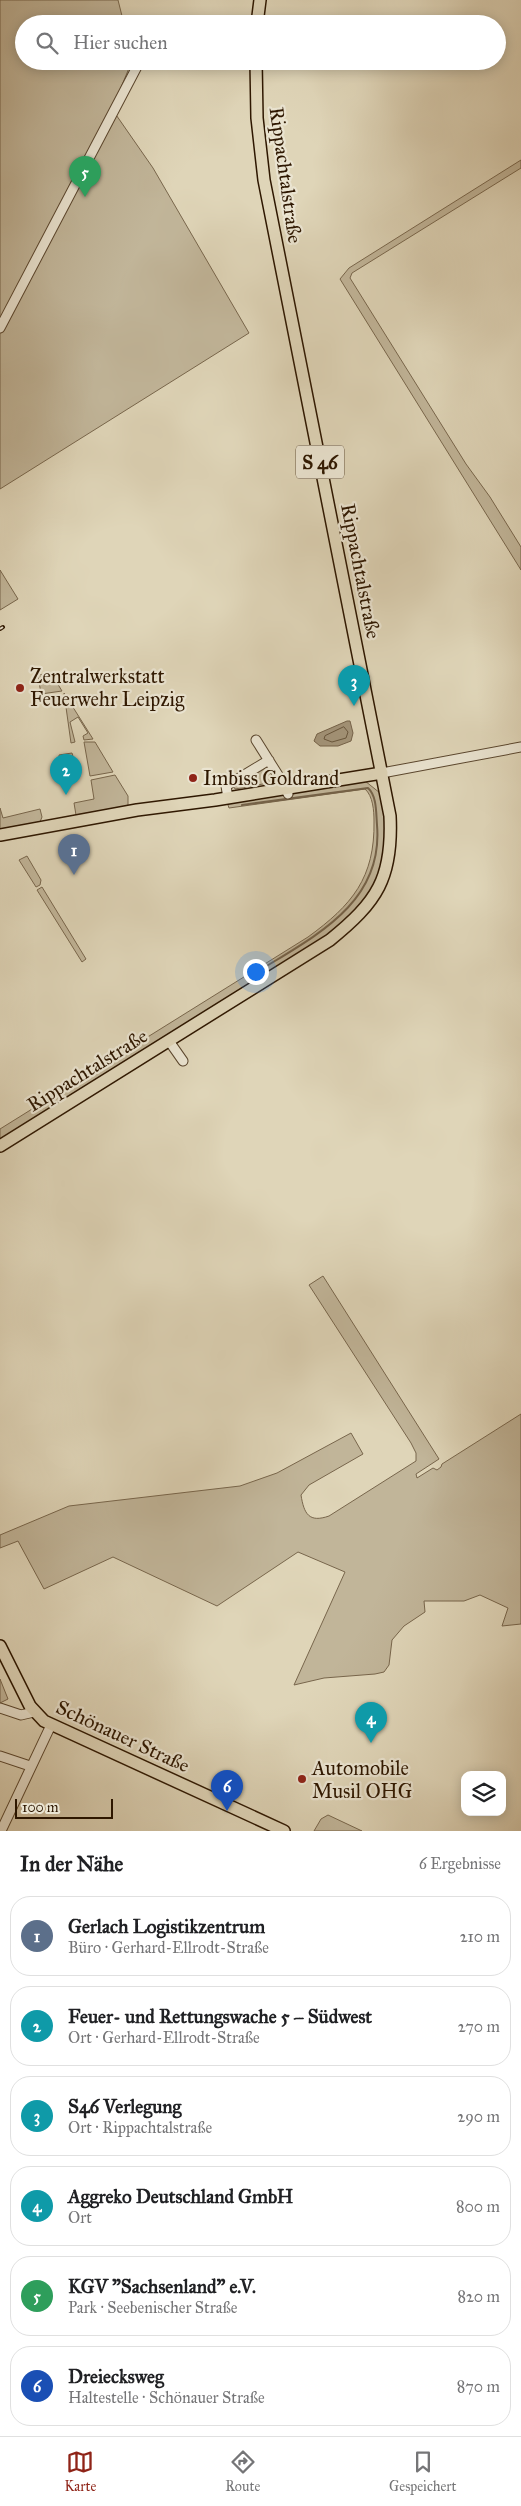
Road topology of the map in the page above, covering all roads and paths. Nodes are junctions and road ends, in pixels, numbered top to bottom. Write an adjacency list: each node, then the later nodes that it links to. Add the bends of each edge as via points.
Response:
1 (260, 0): 2 (main road)
2 (259, 15)
3 (135, 70): 5 (street)
4 (256, 70): 9 (main road, Rippachtalstraße / S 46, via 257,118 264,180)
5 (0, 328)
6 (256, 740): 8 (street)
7 (521, 747): 9 (street)
8 (269, 760): 10 (street); 11 (street, via 226,786)
9 (382, 773): 10 (main road); 13 (main road, Rippachtalstraße, via 390,816 389,862 379,889 367,907 330,940)
10 (286, 791): 11 (main road)
11 (228, 798): 12 (main road, via 137,810)
12 (0, 835)
13 (169, 1041): 14 (street, Rippachtalstraße); 15 (main road, Rippachtalstraße)
14 (183, 1061)
15 (0, 1146)
16 (0, 1646): 18 (main road)
17 (0, 1708): 18 (street, Schönauer Straße, via 21,1715)
18 (34, 1712): 19 (main road, Schönauer Straße)
19 (51, 1725): 21 (street); 23 (main road, Schönauer Straße)
20 (0, 1756): 21 (street)
21 (30, 1766): 22 (street)
22 (1, 1831)
23 (284, 1831)

